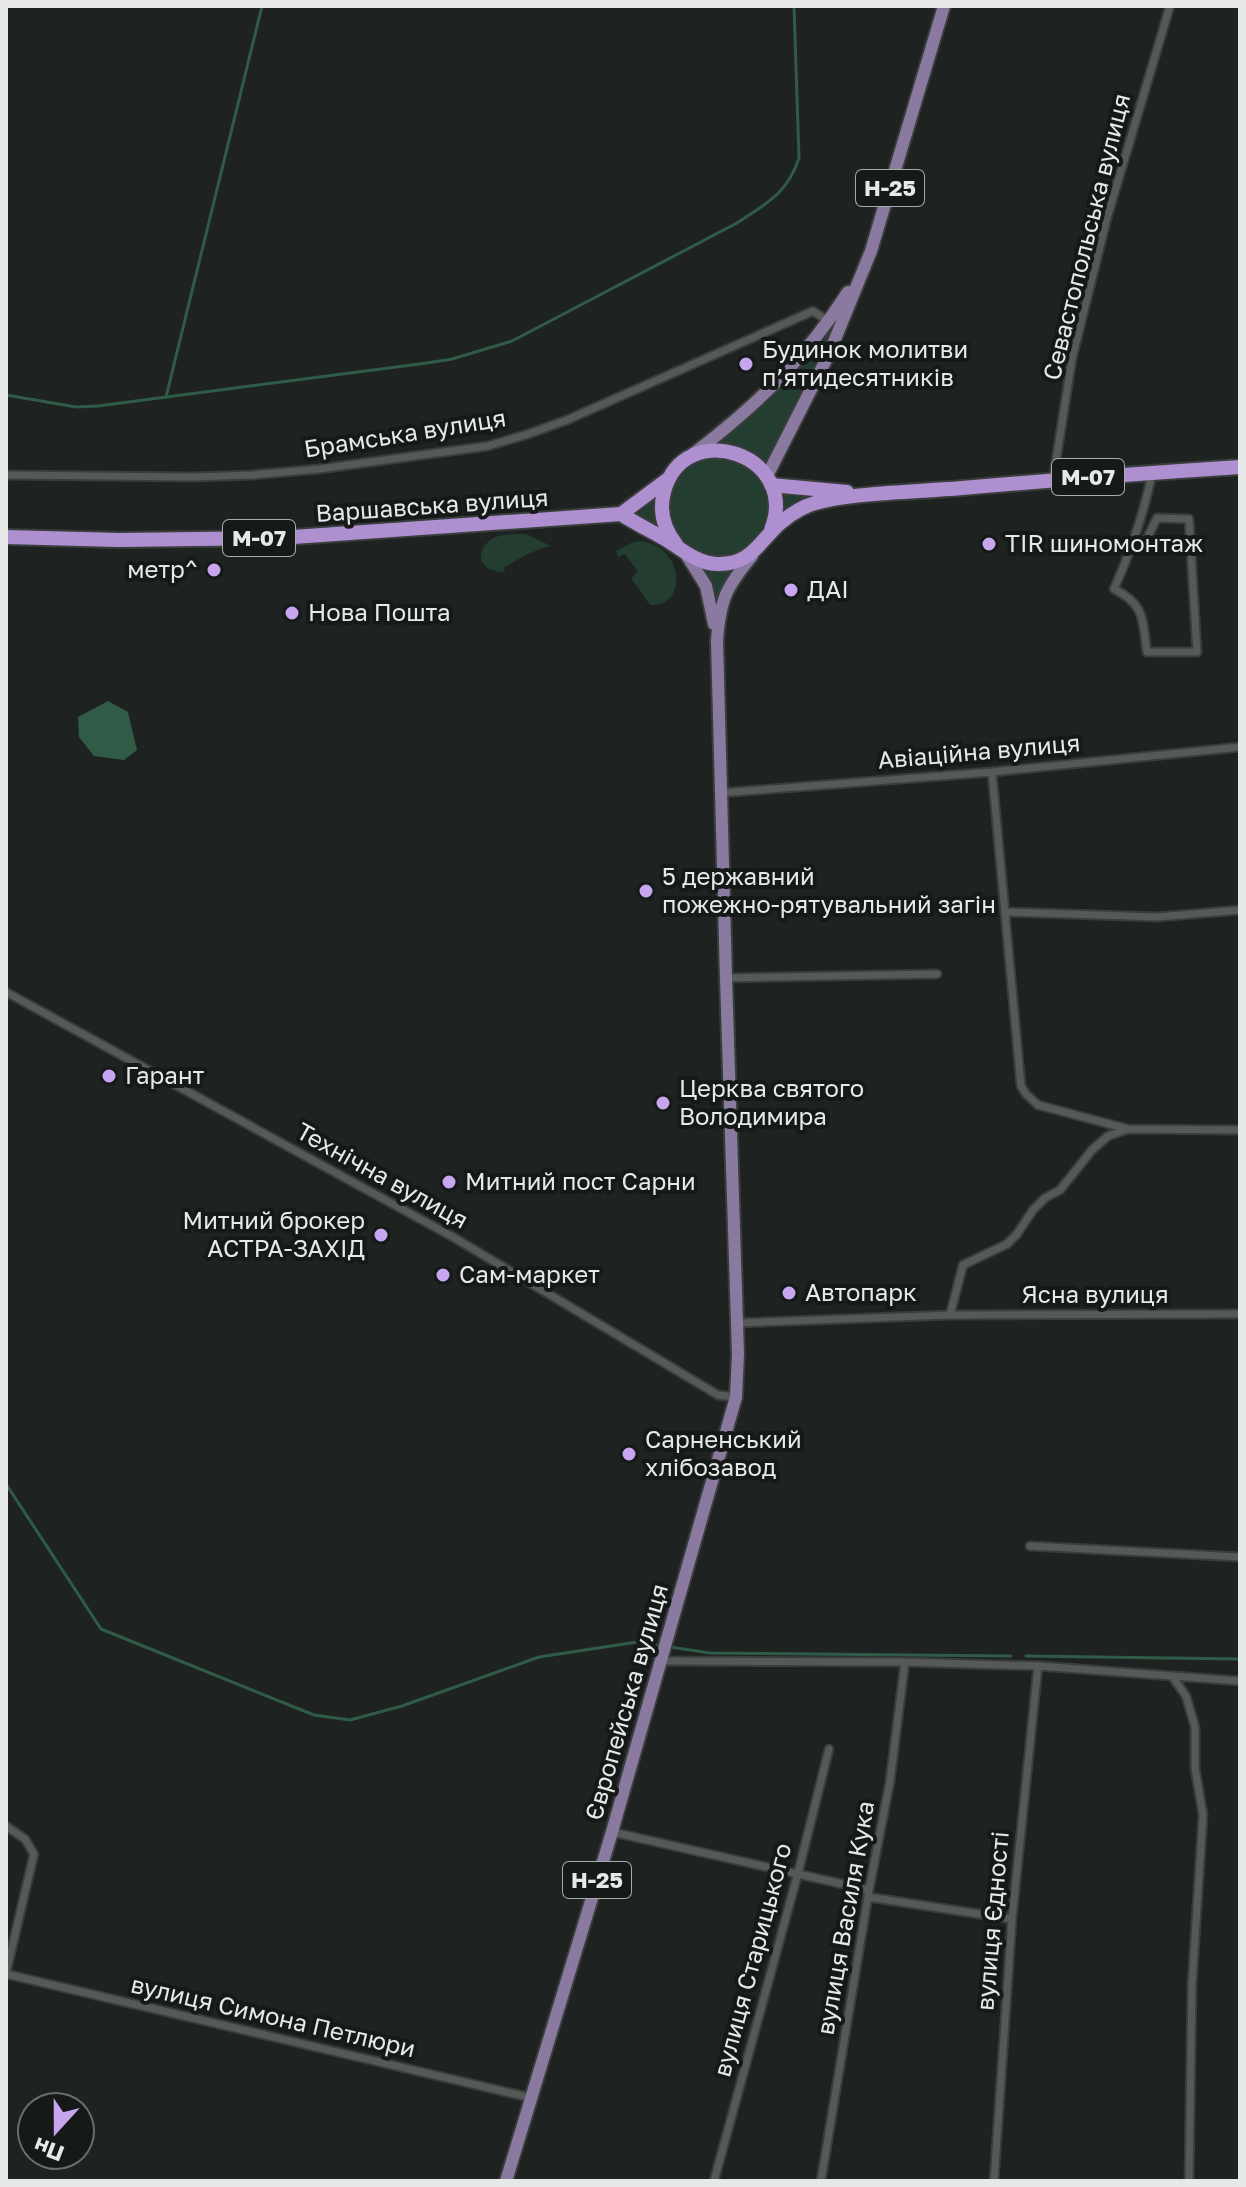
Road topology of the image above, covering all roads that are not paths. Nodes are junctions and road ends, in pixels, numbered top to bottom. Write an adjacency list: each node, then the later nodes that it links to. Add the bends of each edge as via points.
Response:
1 (944, 6): 3 (main road, Н-25)
2 (1170, 6): 11 (street, Севастопольська вулиця, via 1103,232 1072,359)
3 (871, 251): 4 (main road, Н-25); 10 (main road, Н-25)
4 (828, 321): 5 (main road, Н-25, via 774,386); 8 (street, Брамська вулиця, via 813,311 567,420 488,446 252,475)
5 (685, 461): 9 (highway); 10 (highway, via 710,451 737,453 759,466)
6 (1240, 467): 7 (highway, М-07)
7 (1152, 473): 11 (highway, М-07); 16 (street)
8 (6, 475)
9 (670, 477): 13 (highway); 17 (highway, Н-25, via 662,507 667,530)
10 (769, 480): 12 (highway, М-07); 14 (highway, Н-25, via 776,513)
11 (1053, 480): 12 (highway, М-07)
12 (868, 496): 14 (highway, М-07, via 805,507)
13 (621, 514): 15 (highway, Варшавська вулиця / М-07, via 279,538); 17 (highway)
14 (769, 534): 18 (highway, М-07)
15 (6, 537)
16 (1135, 538): 16 (street, via 1114,589 1141,611 1147,652 1197,652 1189,519 1157,518 1144,545)
17 (682, 550): 18 (highway, via 719,564); 19 (main road, Європейська вулиця / Н-25, via 706,586)
18 (757, 550): 19 (main road, Європейська вулиця / Н-25, via 729,585)
19 (717, 641): 22 (main road, Європейська вулиця / Н-25)
20 (1240, 747): 21 (street, Авіаційна вулиця)
21 (992, 772): 22 (street, Авіаційна вулиця); 24 (street)
22 (720, 793): 26 (main road, Європейська вулиця / Н-25)
23 (1240, 910): 24 (street, via 1157,917)
24 (1005, 912): 28 (street, via 1021,1086 1038,1105)
25 (937, 974): 26 (street)
26 (726, 978): 32 (main road, Європейська вулиця / Н-25)
27 (6, 992): 33 (street, Технічна вулиця, via 453,1237 718,1395)
28 (1128, 1129): 29 (street); 31 (street, via 1108,1136 1092,1150 1007,1244 963,1265)
29 (1240, 1130)
30 (1240, 1314): 31 (street, Ясна вулиця)
31 (950, 1315): 32 (street)
32 (737, 1323): 33 (main road, Європейська вулиця / Н-25)
33 (736, 1397): 36 (main road, Європейська вулиця / Н-25)
34 (1030, 1546): 35 (street)
35 (1240, 1557)
36 (665, 1652): 37 (street); 43 (main road, Європейська вулиця / Н-25)
37 (905, 1662): 38 (street); 45 (street, вулиця Василя Кука, via 890,1781)
38 (1038, 1666): 39 (street); 46 (street, вулиця Єдності)
39 (1172, 1676): 40 (street); 53 (street, via 1186,1696 1195,1727 1203,1815 1192,1984)
40 (1240, 1681)
41 (829, 1749): 44 (street, вулиця Старицького)
42 (6, 1826): 47 (street, via 25,1839 34,1854)
43 (612, 1832): 44 (street); 48 (main road, Європейська вулиця / Н-25)
44 (798, 1873): 45 (street); 50 (street, вулиця Старицького)
45 (868, 1893): 46 (street); 51 (street, вулиця Василя Кука)
46 (1012, 1919): 52 (street, вулиця Єдності)
47 (6, 1974): 48 (street, вулиця Симона Петлюри)
48 (532, 2098): 49 (main road, Європейська вулиця / Н-25)
49 (506, 2181)
50 (714, 2181)
51 (821, 2181)
52 (994, 2181)
53 (1189, 2181)

